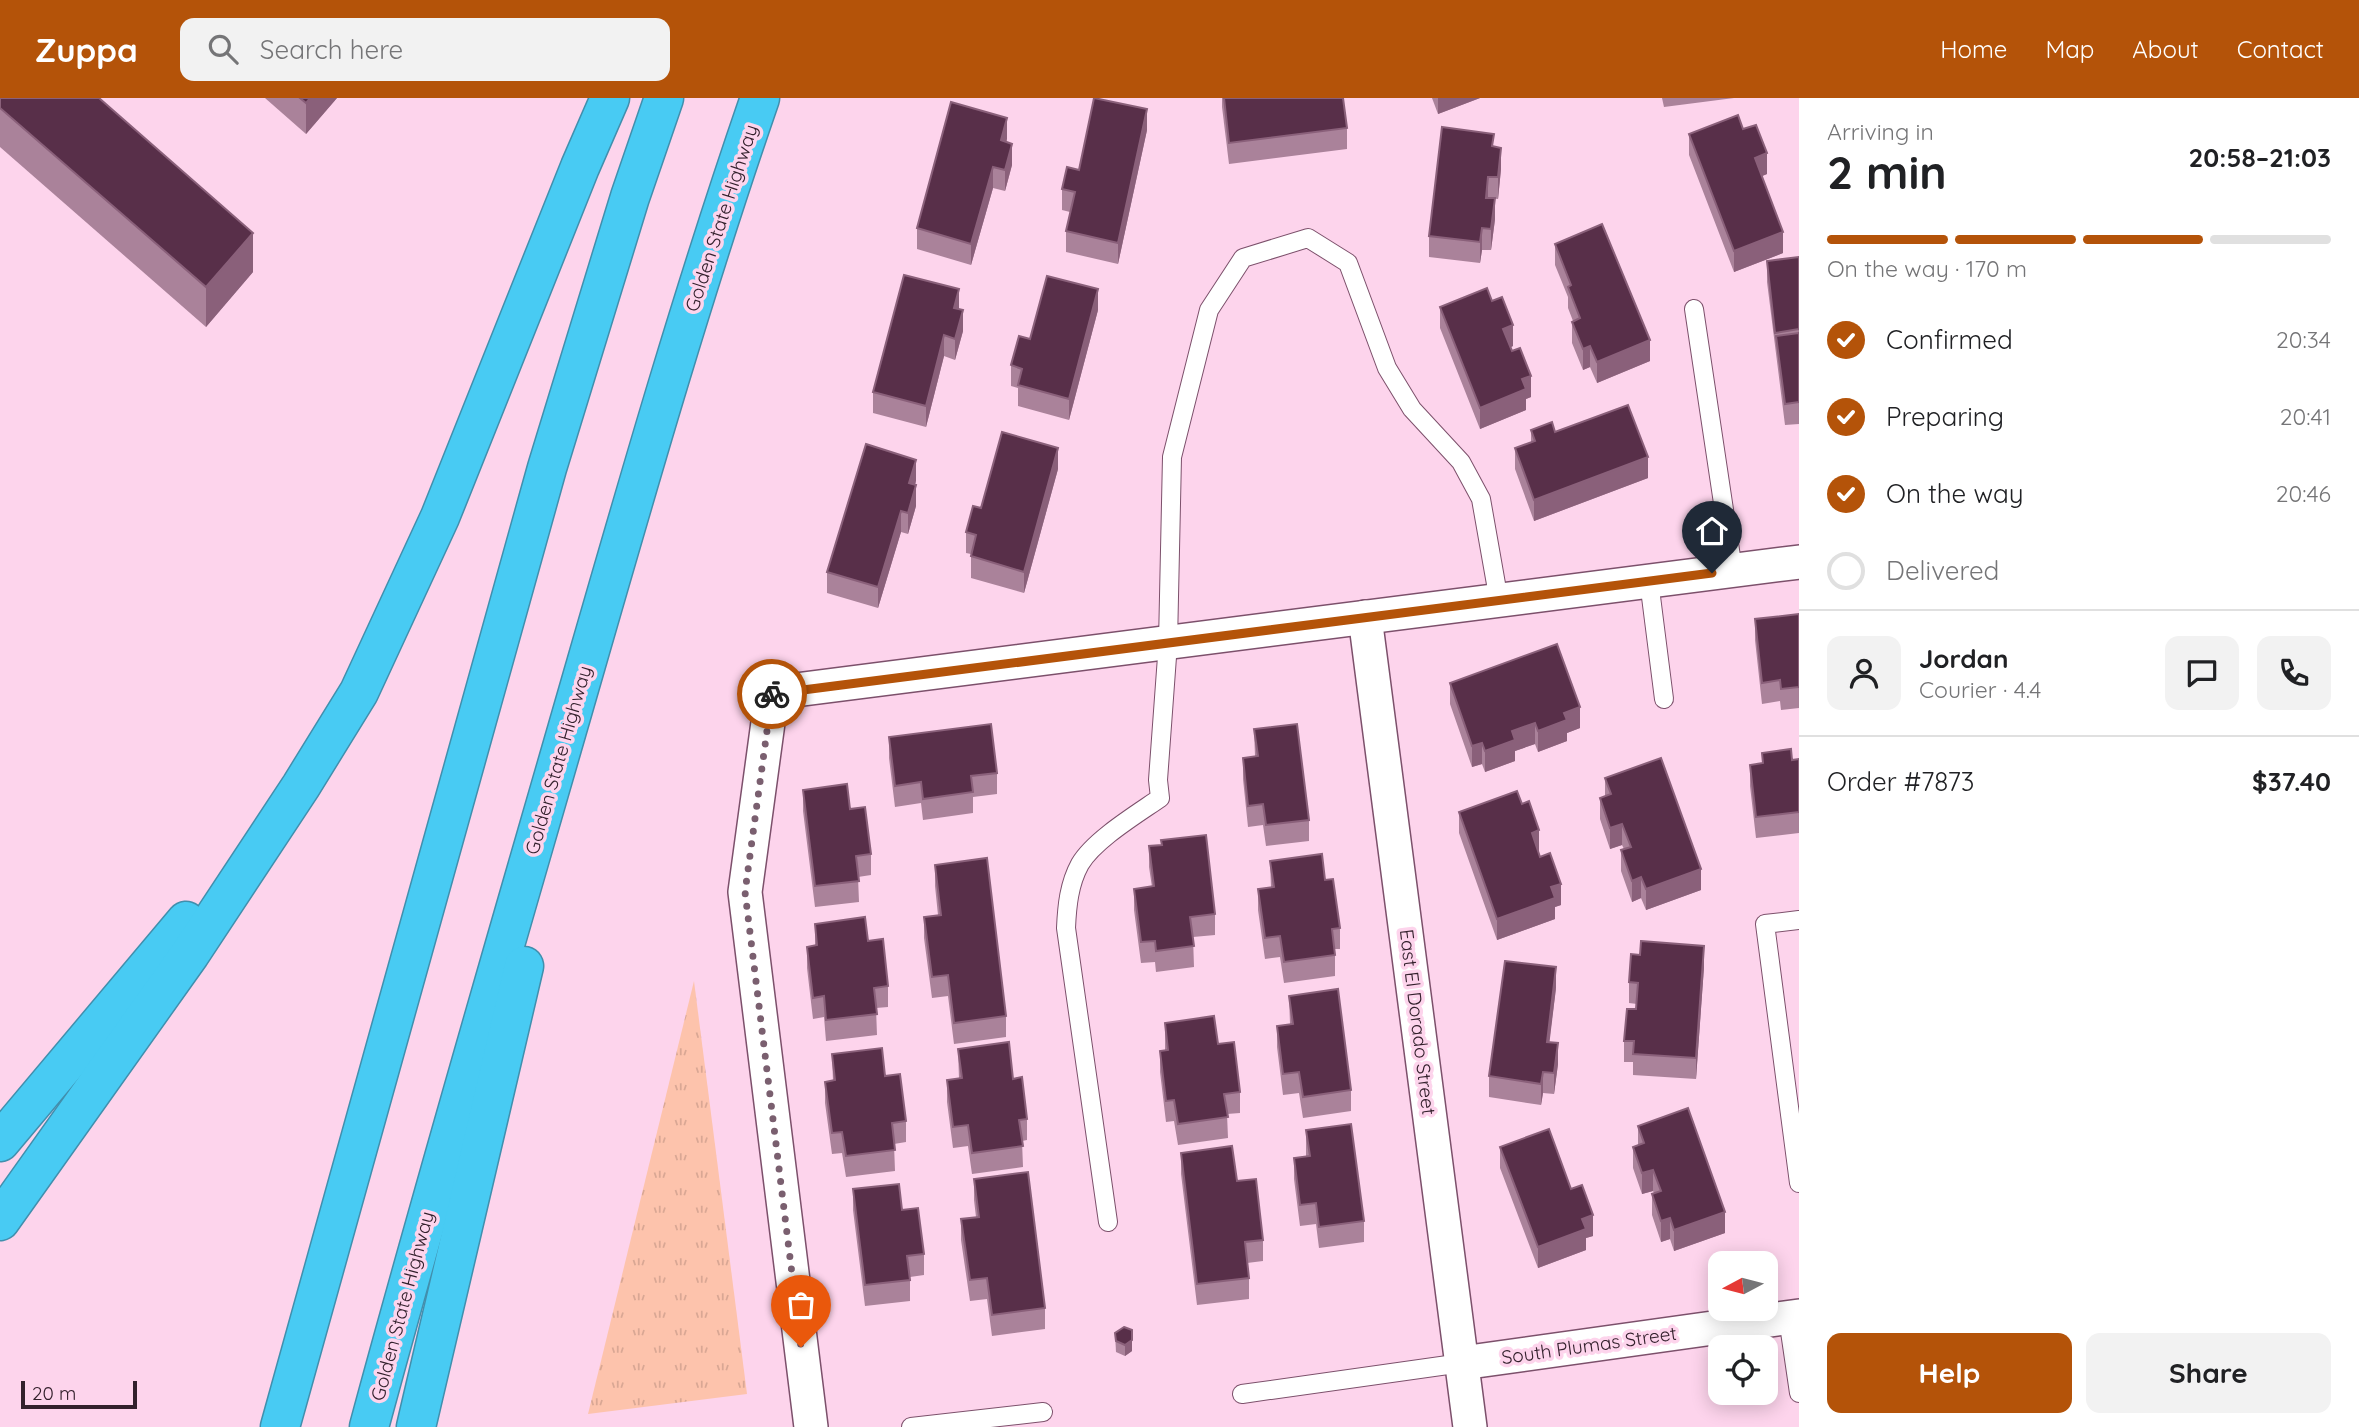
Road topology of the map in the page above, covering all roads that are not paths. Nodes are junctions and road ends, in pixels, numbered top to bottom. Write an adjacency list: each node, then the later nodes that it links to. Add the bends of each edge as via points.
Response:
1 (610, 98): 13 (highway, via 440,517 359,692)
2 (664, 98): 24 (highway, via 547,468)
3 (760, 98): 5 (highway, Golden State Highway, via 718,219)
4 (1694, 309): 7 (lane)
5 (632, 504): 25 (highway, Golden State Highway); 26 (highway)
6 (1799, 562): 7 (street)
7 (1733, 570): 8 (street)
8 (1649, 581): 9 (street); 12 (lane)
9 (1499, 601): 10 (street); 11 (lane, via 1481,499 1461,462 1412,409 1387,368 1348,263 1308,238 1243,258 1209,310 1172,457)
10 (1365, 617): 11 (street); 20 (street, East El Dorado Street)
11 (1168, 643): 18 (lane, via 1160,798 1113,830 1081,863 1068,898 1066,928); 27 (street, via 772,693 745,892)
12 (1664, 699)
13 (300, 786): 15 (highway); 17 (highway, via 190,954)
14 (1799, 920): 16 (lane, via 1765,924)
15 (0, 1142)
16 (1799, 1183)
17 (0, 1221)
18 (1108, 1222)
19 (1793, 1317): 20 (street, South Plumas Street); 21 (lane)
20 (1462, 1363): 22 (lane); 29 (street, East El Dorado Street)
21 (1799, 1393)
22 (1242, 1394)
23 (1043, 1412): 28 (lane)
24 (280, 1427)
25 (369, 1427)
26 (416, 1427)
27 (811, 1427)
28 (911, 1427)
29 (1470, 1427)

